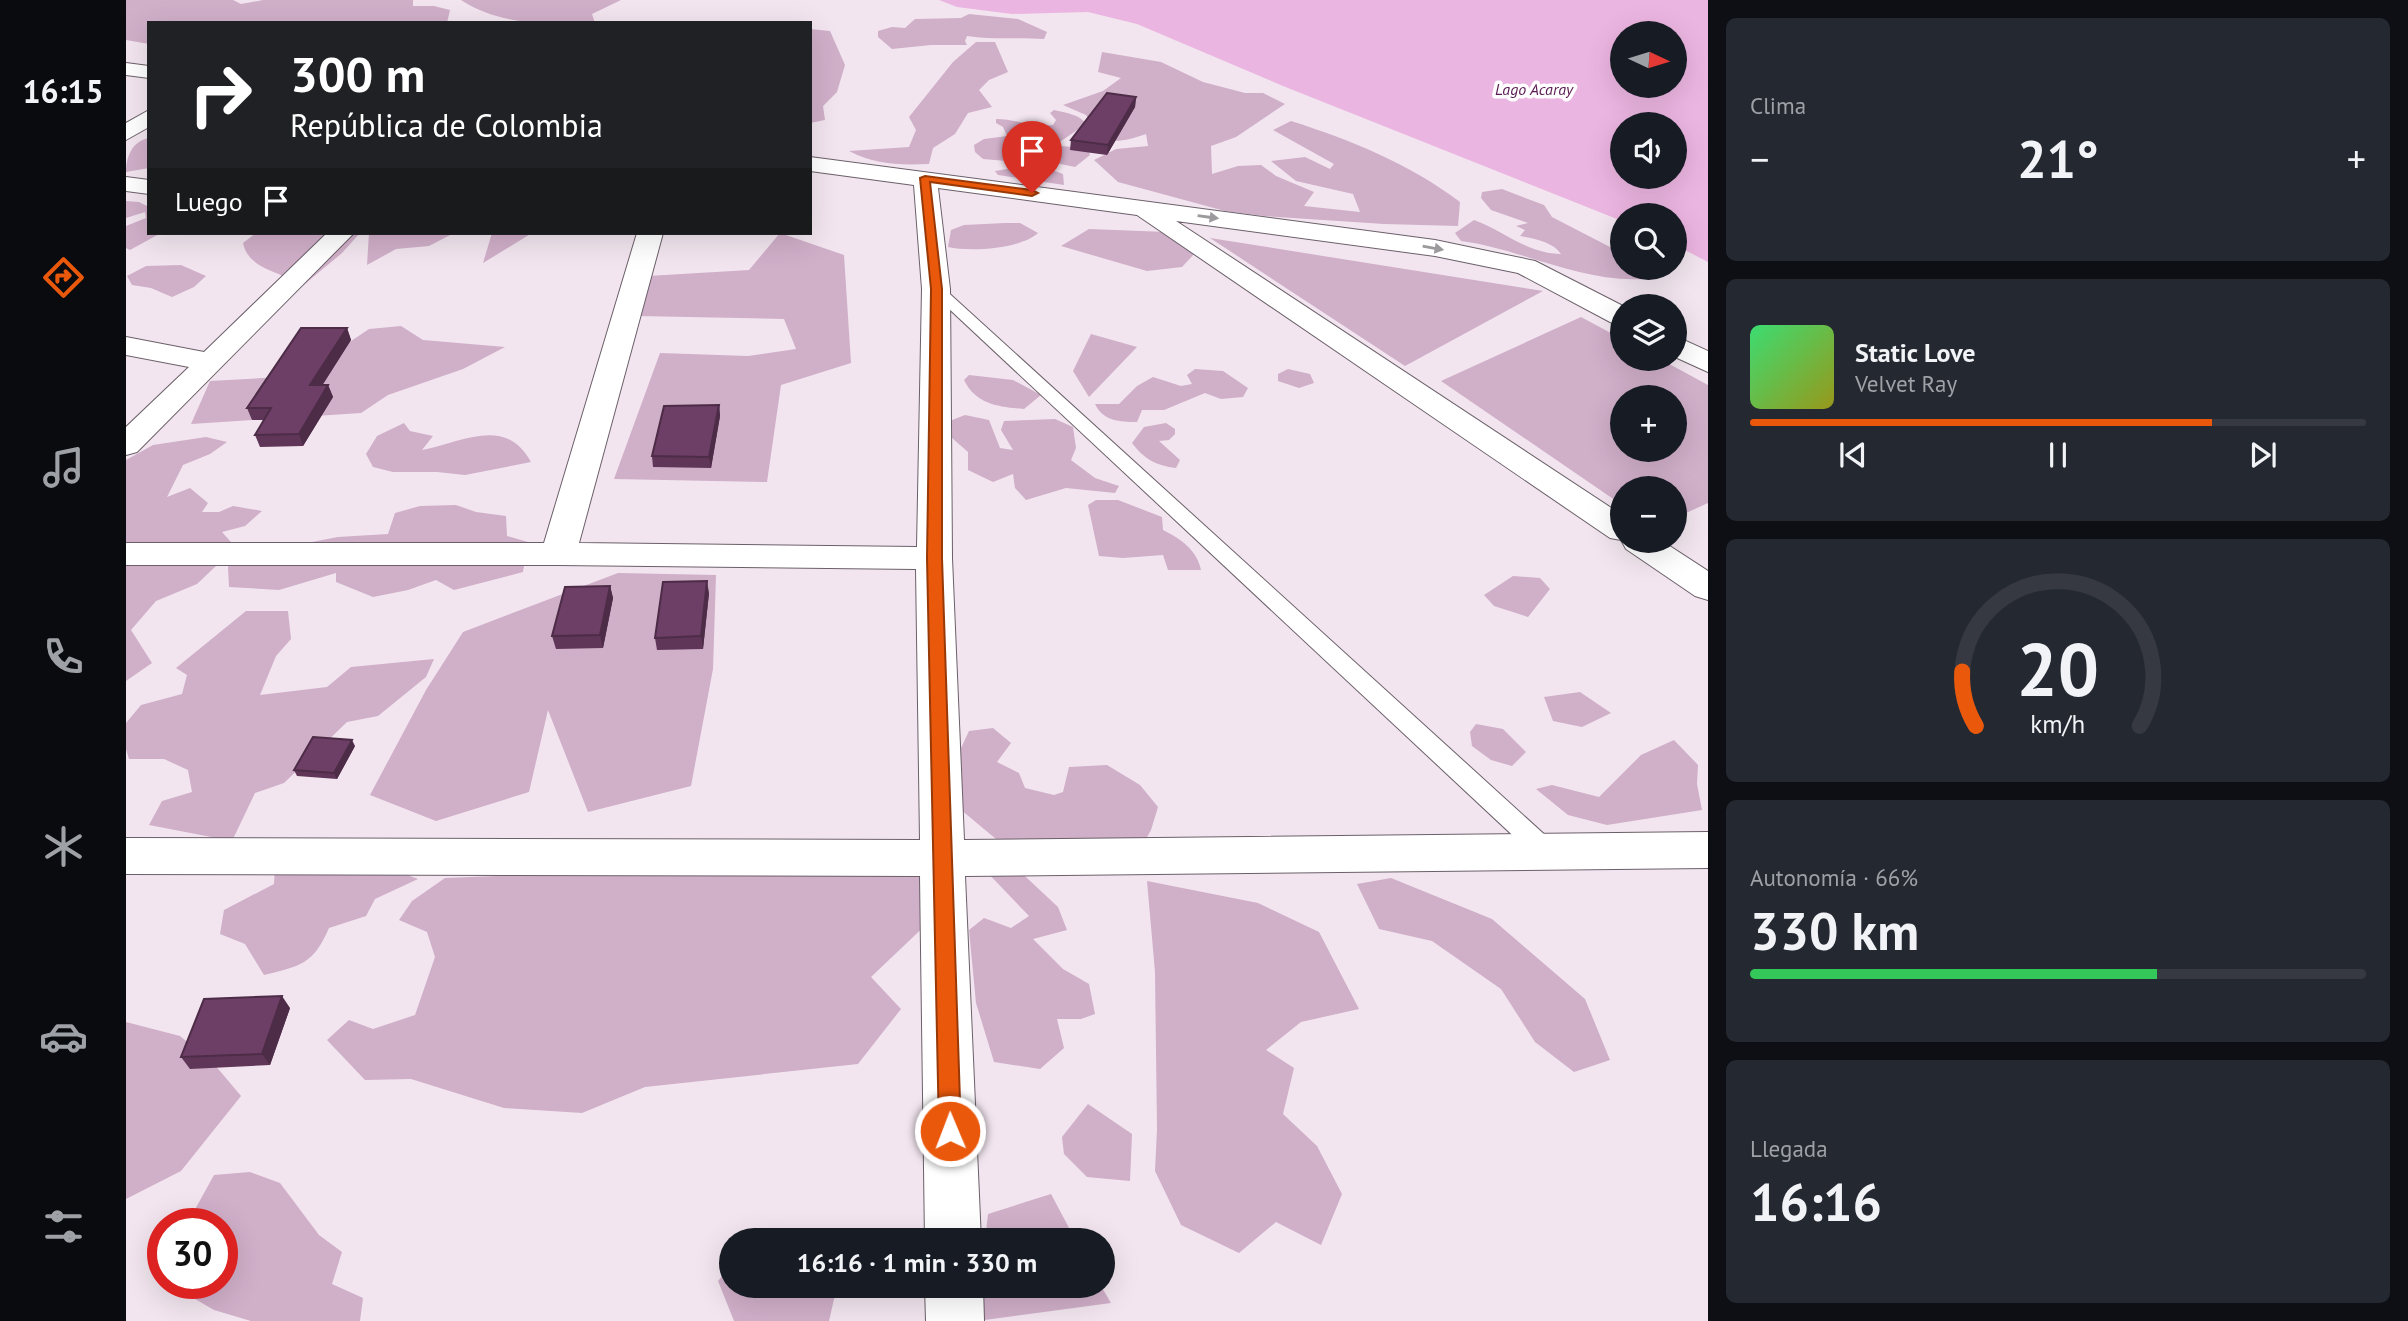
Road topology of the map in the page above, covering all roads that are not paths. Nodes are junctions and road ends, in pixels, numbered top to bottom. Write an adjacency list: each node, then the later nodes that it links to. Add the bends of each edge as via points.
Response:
1 (126, 69): 2 (street)
2 (147, 72)
3 (147, 118): 4 (street)
4 (126, 133)
5 (812, 164): 6 (street)
6 (925, 178): 9 (street); 12 (street)
7 (126, 184): 8 (street)
8 (147, 187)
9 (1140, 208): 13 (street, one-way to 13, via 1435,248 1526,267); 19 (street)
10 (339, 235): 16 (street)
11 (649, 235): 22 (street)
12 (936, 289): 23 (street); 26 (lane)
13 (1610, 311)
14 (126, 346): 16 (street)
15 (1687, 352): 17 (street)
16 (210, 362): 18 (street)
17 (1708, 363)
18 (126, 445)
19 (1610, 522)
20 (1656, 553): 24 (street)
21 (126, 554): 22 (street)
22 (558, 554): 23 (street)
23 (934, 558): 28 (street)
24 (1708, 588)
25 (1708, 850): 26 (street)
26 (1548, 852): 28 (street)
27 (126, 856): 28 (street)
28 (943, 858): 29 (street)
29 (953, 1228)
30 (954, 1298): 31 (street)
31 (955, 1321)

